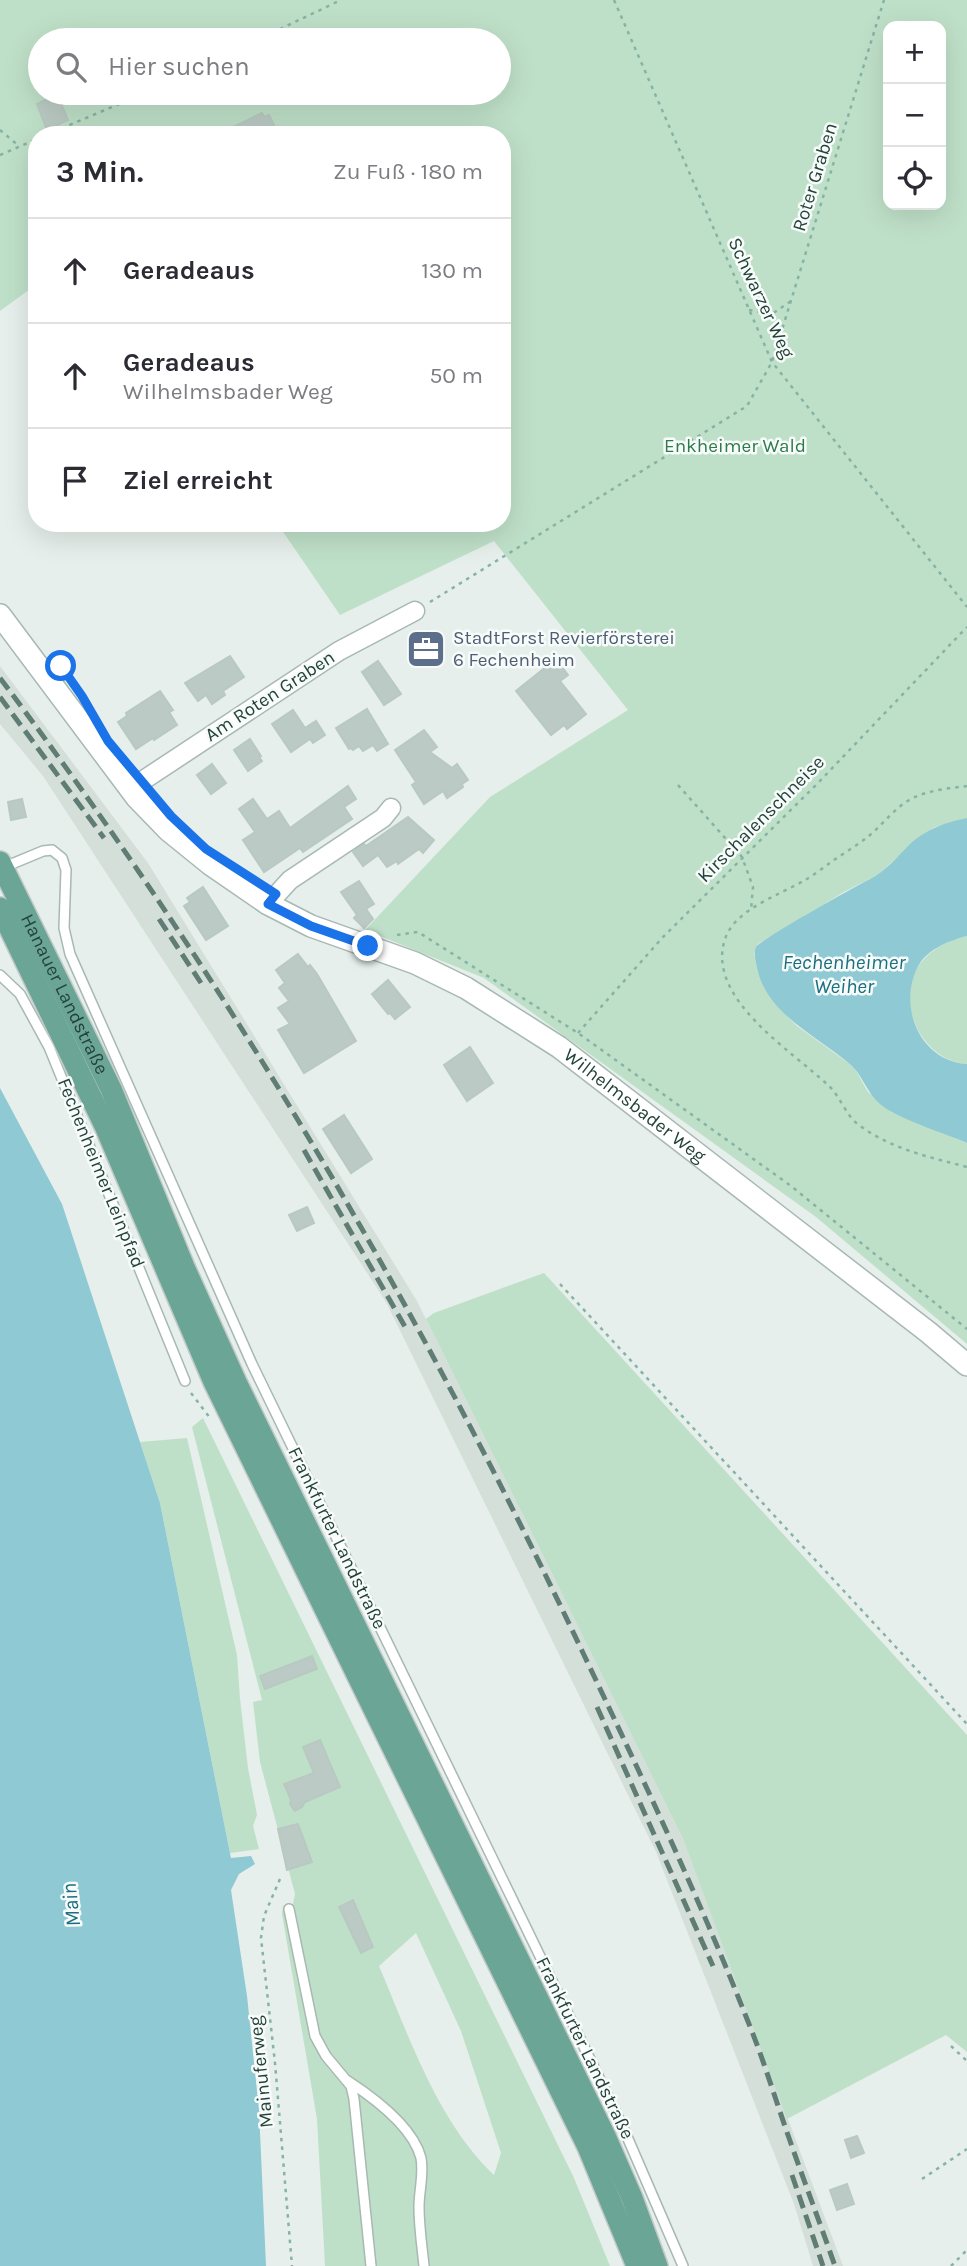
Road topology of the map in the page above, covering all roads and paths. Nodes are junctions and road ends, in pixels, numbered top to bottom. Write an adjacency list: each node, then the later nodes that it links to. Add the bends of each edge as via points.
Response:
1 (341, 0): 4 (path)
2 (614, 0): 12 (path, Schwarzer Weg)
3 (884, 0): 11 (path, Roter Graben)
4 (282, 28)
5 (117, 105): 6 (path)
6 (67, 126)
7 (0, 130): 9 (path)
8 (28, 142): 9 (path)
9 (19, 146): 10 (path)
10 (0, 155)
11 (792, 300): 12 (path, via 772,314); 13 (path, Roter Graben)
12 (749, 310): 13 (path, Schwarzer Weg)
13 (772, 362): 14 (path, Schwarzer Weg); 15 (path, Roter Graben, via 747,405)
14 (967, 607)
15 (415, 611): 20 (street, Am Roten Graben, via 339,651)
16 (0, 615): 20 (street, Wilhelmsbader Weg)
17 (967, 627): 22 (path, Kirschalenschneise)
18 (678, 785): 22 (path)
19 (967, 786): 26 (path, via 915,797 808,879)
20 (130, 789): 24 (street, Wilhelmsbader Weg, via 186,846)
21 (391, 807): 24 (street, via 383,818 290,880)
22 (742, 858): 26 (path, via 753,887); 30 (path, Kirschalenschneise, via 663,937 578,1033 790,1186)
23 (1, 866): 46 (main road, Hanauer Landstraße, via 111,1089 236,1382 605,2136); 47 (lane, Frankfurter Landstraße, via 43,851 52,850 62,858 68,878 64,928 70,954 198,1245 622,2125)
24 (268, 904): 31 (street, Wilhelmsbader Weg, via 466,988 559,1047)
25 (0, 908): 45 (main road, via 105,1126 214,1382 588,2147)
26 (751, 910): 28 (path, via 726,936 722,953 724,970 740,1003 762,1029 832,1089 856,1123 911,1152)
27 (0, 975): 32 (lane, Fechenheimer Leinpfad, via 20,994 49,1047)
28 (967, 1167)
29 (560, 1284): 33 (path)
30 (967, 1329)
31 (967, 1365)
32 (185, 1381)
33 (967, 1724)
34 (280, 1879): 42 (path, Mainuferweg, via 264,1916 261,1938)
35 (289, 1909): 38 (lane, via 316,2036)
36 (951, 2046): 37 (path)
37 (967, 2061)
38 (347, 2080): 43 (lane, via 354,2099); 44 (lane, via 391,2113 420,2155)
39 (967, 2150): 40 (path)
40 (922, 2179)
41 (967, 2250): 48 (path)
42 (292, 2266)
43 (370, 2266)
44 (424, 2266)
45 (637, 2266)
46 (657, 2266)
47 (682, 2266)
48 (951, 2266)

